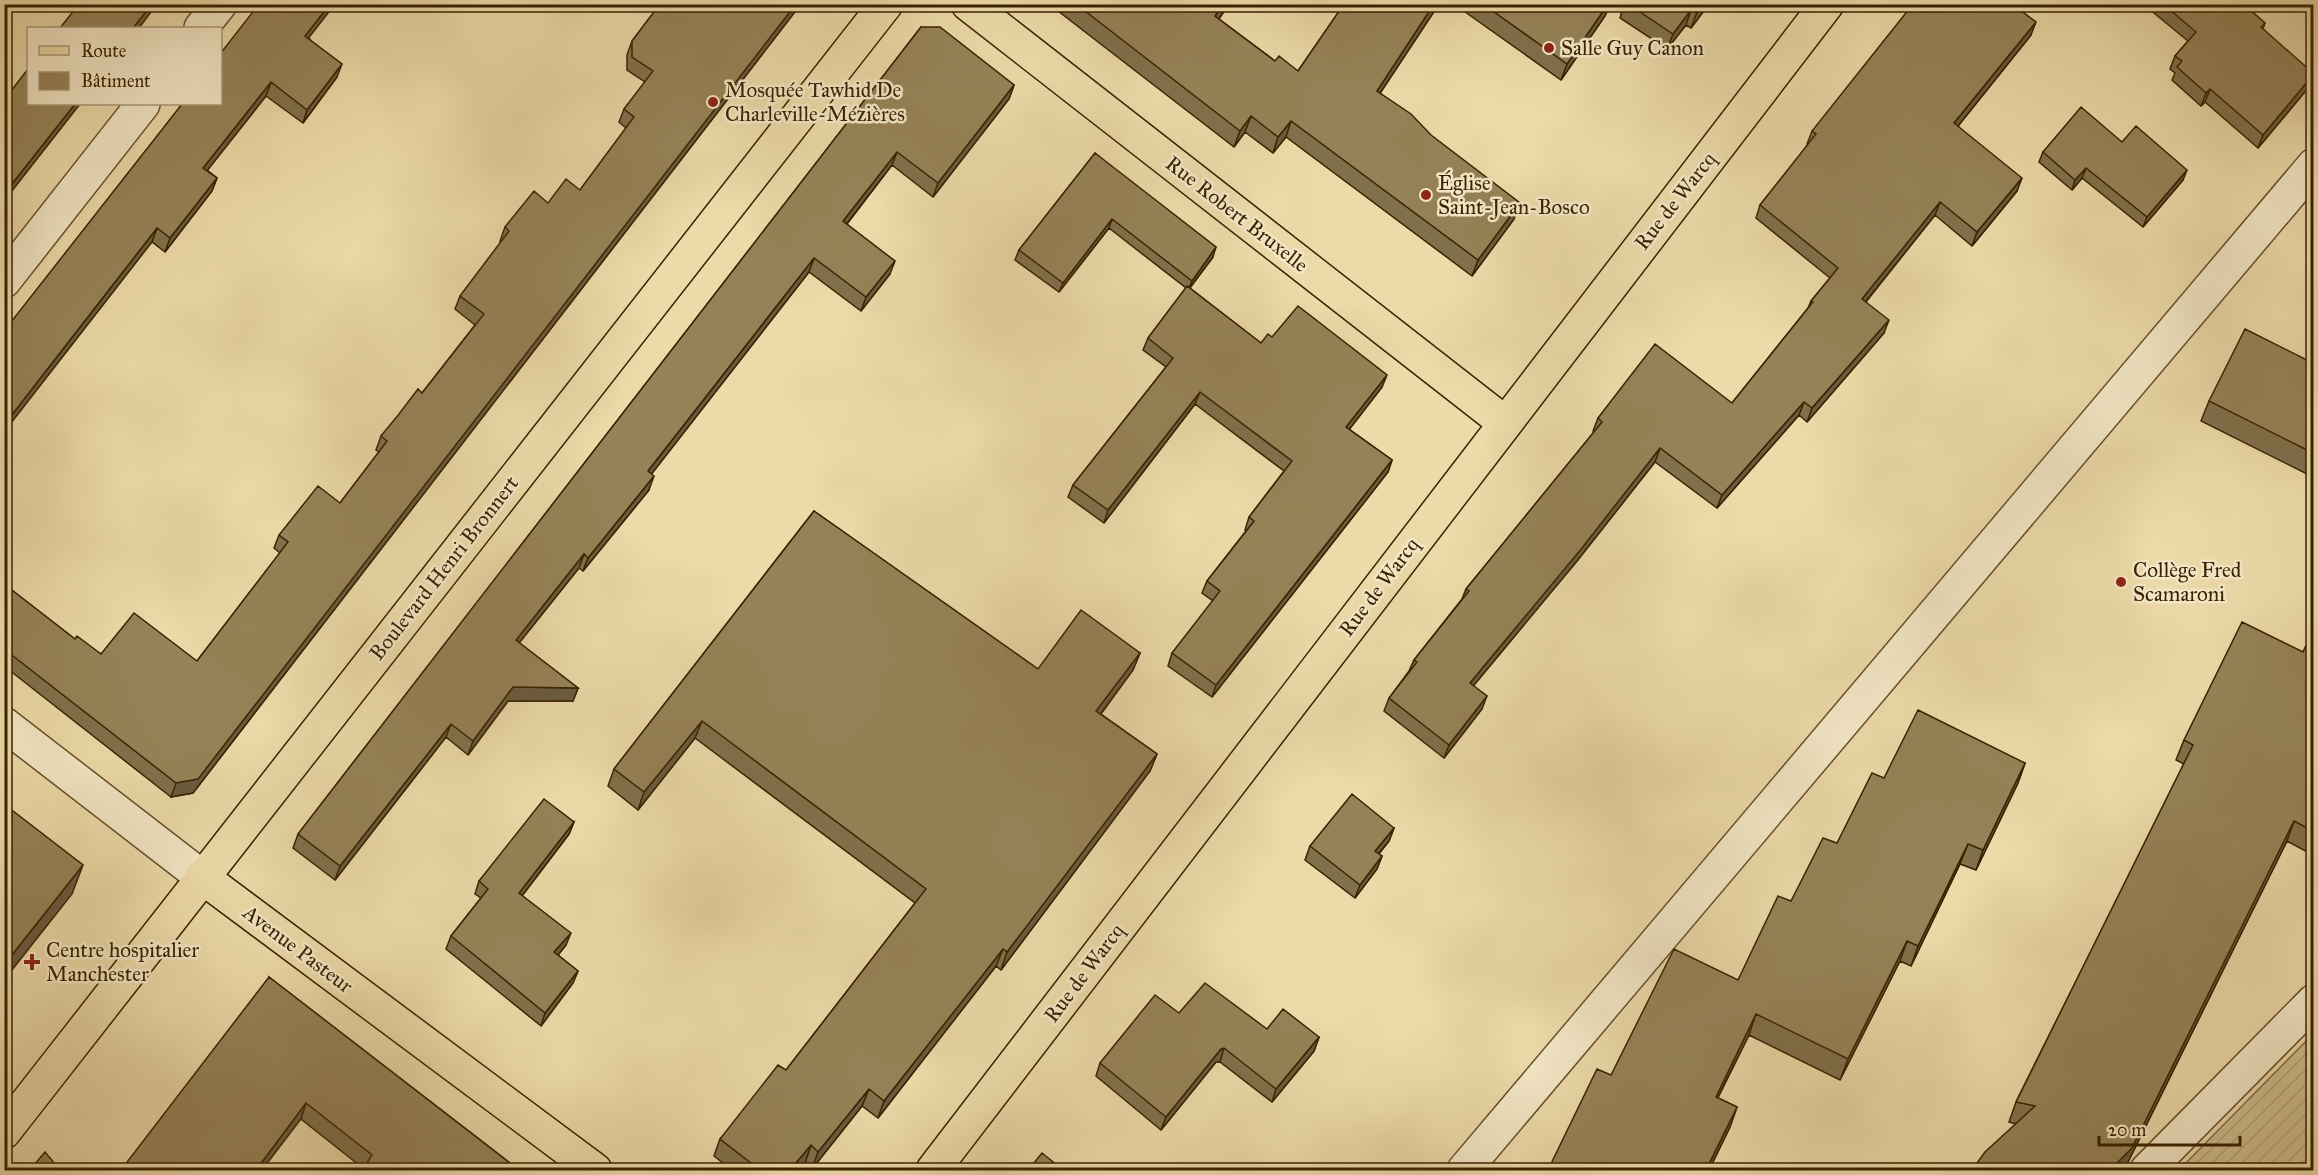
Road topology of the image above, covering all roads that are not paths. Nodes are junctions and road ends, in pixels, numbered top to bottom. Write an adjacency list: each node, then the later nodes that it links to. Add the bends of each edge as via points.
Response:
1 (220, 4): 5 (street)
2 (886, 4): 11 (main road, Boulevard Henri Bronnert)
3 (968, 4): 9 (main road, Rue Robert Bruxelle)
4 (1827, 4): 9 (main road, Rue de Warcq)
5 (202, 27)
6 (142, 105): 8 (street)
7 (2313, 165): 16 (street)
8 (4, 281)
9 (1505, 423): 15 (main road, Rue de Warcq)
10 (4, 724): 11 (street, Avenue Pasteur)
11 (202, 877): 13 (main road, Boulevard Henri Bronnert); 14 (main road, Avenue Pasteur)
12 (2313, 1001): 17 (street)
13 (4, 1132)
14 (595, 1170)
15 (933, 1170)
16 (1464, 1170)
17 (2147, 1170)

